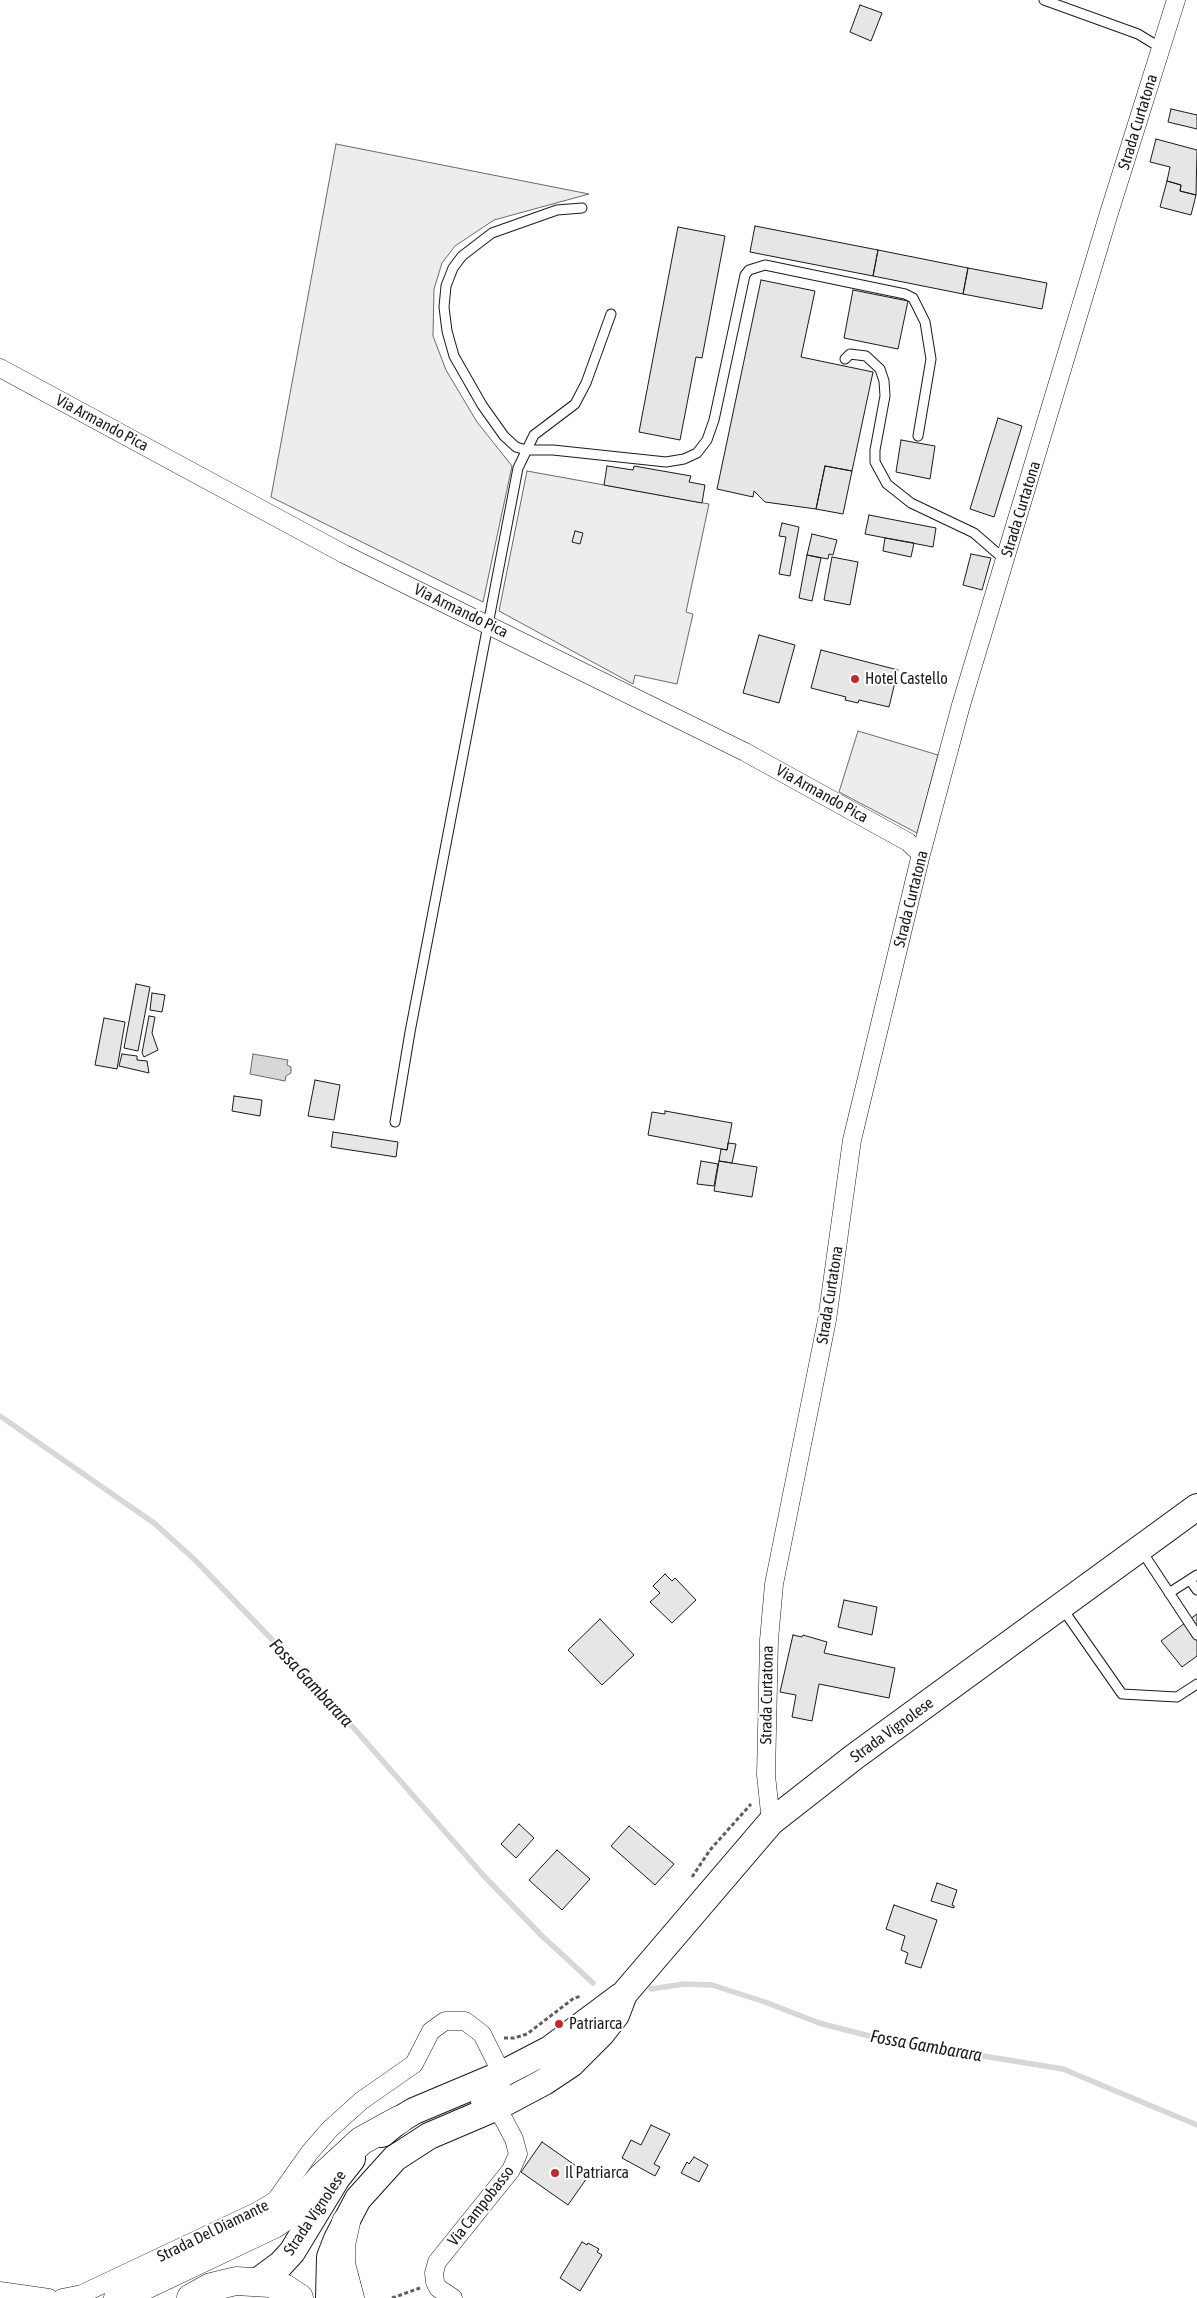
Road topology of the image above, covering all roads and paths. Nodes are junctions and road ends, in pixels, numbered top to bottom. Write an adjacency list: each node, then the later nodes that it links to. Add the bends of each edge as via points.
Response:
1 (1044, 0): 3 (lane, via 1138,34)
2 (1176, 0): 3 (street, Strada Curtatona)
3 (1161, 48): 10 (street, Strada Curtatona)
4 (582, 208): 9 (lane, via 557,210 492,233 462,256 446,286 446,331 454,356 504,436 516,447)
5 (611, 314): 9 (lane, via 575,404 534,435)
6 (845, 359): 10 (lane, via 850,354 866,356 880,369 885,396 875,462 887,484 911,502 974,533)
7 (0, 368): 11 (street, Via Armando Pica, via 344,554)
8 (918, 436): 9 (lane, via 931,358 925,322 912,298 765,265 748,270 745,275 714,420 707,440 697,453 666,462)
9 (526, 450): 11 (lane, via 518,468)
10 (1005, 560): 12 (street, Strada Curtatona)
11 (487, 625): 12 (street, Via Armando Pica, via 745,752 908,842); 13 (lane)
12 (921, 854): 22 (street, Strada Curtatona, via 852,1140 827,1320 774,1584 769,1640)
13 (394, 1122)
14 (1197, 1507): 15 (main road, Strada Vignolese)
15 (1140, 1548): 18 (lane); 19 (main road, Strada Vignolese)
16 (1194, 1578): 17 (lane); 18 (lane)
17 (1197, 1590)
18 (1169, 1593): 20 (lane)
19 (1060, 1606): 21 (lane, via 1122,1694 1177,1697); 23 (main road, Strada Vignolese)
20 (1197, 1635)
21 (1197, 1684)
22 (767, 1787): 23 (street, Strada Curtatona); 24 (path, via 710,1850)
23 (771, 1822): 26 (main road, Strada Vignolese)
24 (688, 1883)
25 (590, 1994): 27 (path, via 574,1998 527,2034 504,2038)
26 (624, 1994): 29 (main road, Strada Vignolese, via 579,2020); 29 (main road, Strada Vignolese, via 616,2015 571,2064)
27 (499, 2032)
28 (502, 2074): 29 (main road, Strada Vignolese); 30 (main road, Strada Vignolese); 31 (street, via 500,2092 459,2110); 37 (street, Strada Del Diamante, via 482,2034 465,2021 445,2021 431,2030 414,2064 360,2101 330,2129 276,2200 82,2294)
29 (536, 2079): 31 (main road, Strada Vignolese); 34 (street, Via Campobasso, via 517,2146 516,2161 437,2262)
30 (398, 2120): 33 (main road, Strada Vignolese, via 352,2159 292,2252); 38 (highway, via 361,2141 321,2178 290,2213 274,2224)
31 (456, 2124): 32 (main road, Strada Vignolese, via 429,2136 395,2158 358,2199)
32 (346, 2222): 41 (main road, Strada Vignolese, via 330,2257); 42 (highway, via 341,2264)
33 (258, 2281): 39 (highway, via 226,2282); 40 (highway, via 284,2288)
34 (435, 2282): 43 (path); 44 (street)
35 (0, 2291): 36 (street)
36 (49, 2298)
37 (62, 2298)
38 (118, 2298)
39 (191, 2298)
40 (300, 2298)
41 (329, 2298)
42 (350, 2298)
43 (392, 2298)
44 (452, 2298)

